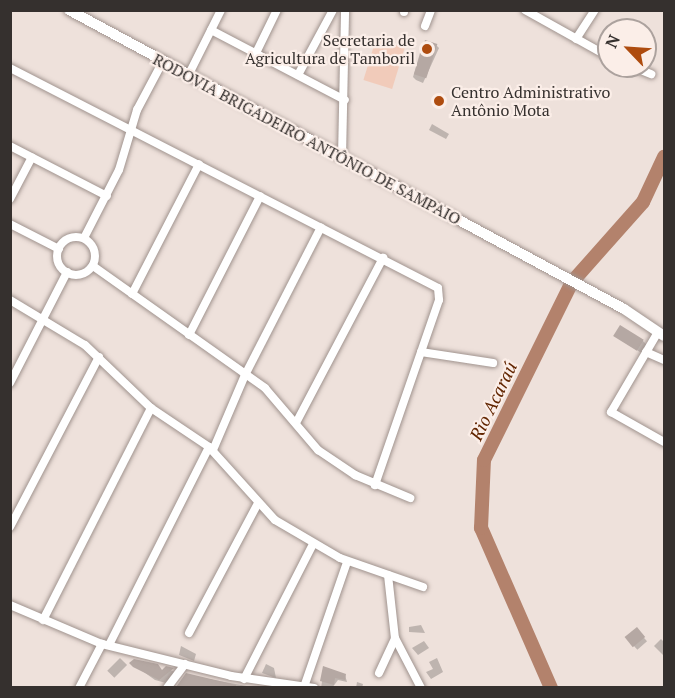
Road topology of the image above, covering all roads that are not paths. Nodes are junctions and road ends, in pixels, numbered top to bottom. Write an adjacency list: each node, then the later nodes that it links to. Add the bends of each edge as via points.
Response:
1 (69, 10): 14 (main road, RODOVIA BRIGADEIRO ANTÔNIO DE SAMPAIO)
2 (221, 10): 10 (street)
3 (277, 10): 13 (street)
4 (333, 10): 17 (street)
5 (345, 10): 18 (street)
6 (431, 10): 9 (street)
7 (525, 10): 11 (street)
8 (595, 10): 11 (street)
9 (425, 26)
10 (212, 30): 13 (street); 16 (street)
11 (576, 39): 12 (street)
12 (597, 50)
13 (256, 53): 17 (street)
14 (163, 61): 16 (main road, RODOVIA BRIGADEIRO ANTÔNIO DE SAMPAIO); 19 (street)
15 (10, 68): 19 (street)
16 (189, 74): 21 (main road, RODOVIA BRIGADEIRO ANTÔNIO DE SAMPAIO)
17 (298, 75): 18 (street)
18 (345, 100): 21 (street)
19 (131, 129): 23 (street); 24 (street)
20 (10, 146): 22 (street)
21 (342, 157): 37 (main road, RODOVIA BRIGADEIRO ANTÔNIO DE SAMPAIO)
22 (32, 158): 24 (street); 26 (street)
23 (200, 164): 25 (street); 34 (street)
24 (107, 196): 29 (street)
25 (261, 196): 28 (street); 38 (street)
26 (10, 199)
27 (10, 224): 30 (street)
28 (321, 227): 31 (street); 44 (street)
29 (84, 238): 30 (street, via 67,239); 32 (street, via 95,253)
30 (59, 249): 33 (street, via 58,259)
31 (383, 258): 39 (street, via 439,291); 47 (street)
32 (93, 266): 33 (street, via 78,275); 34 (street)
33 (67, 272): 36 (street)
34 (132, 294): 38 (street)
35 (10, 300): 36 (street)
36 (45, 317): 41 (street); 45 (street)
37 (661, 334): 40 (street)
38 (189, 335): 44 (street)
39 (421, 352): 43 (street); 50 (street)
40 (646, 352): 42 (street); 48 (street, via 611,412)
41 (99, 357): 46 (street); 53 (street)
42 (664, 360)
43 (493, 363)
44 (245, 375): 47 (street, via 265,388); 49 (street)
45 (11, 379)
46 (151, 408): 49 (street); 59 (street)
47 (296, 423): 50 (street, via 318,450)
48 (664, 442)
49 (211, 448): 52 (street); 62 (street)
50 (375, 485): 51 (street)
51 (411, 498)
52 (258, 503): 54 (street, via 275,520); 60 (street)
53 (10, 527)
54 (313, 544): 55 (street); 65 (street)
55 (347, 562): 56 (street); 69 (street)
56 (388, 575): 57 (street); 61 (street)
57 (423, 586)
58 (10, 605): 59 (street)
59 (43, 620): 62 (street)
60 (189, 633)
61 (394, 638): 64 (street); 70 (street)
62 (105, 644): 63 (street); 67 (street)
63 (185, 664): 65 (street); 68 (street)
64 (379, 673)
65 (244, 679): 66 (street)
66 (278, 685): 69 (street)
67 (79, 687)
68 (167, 687)
69 (309, 687)
70 (421, 687)

